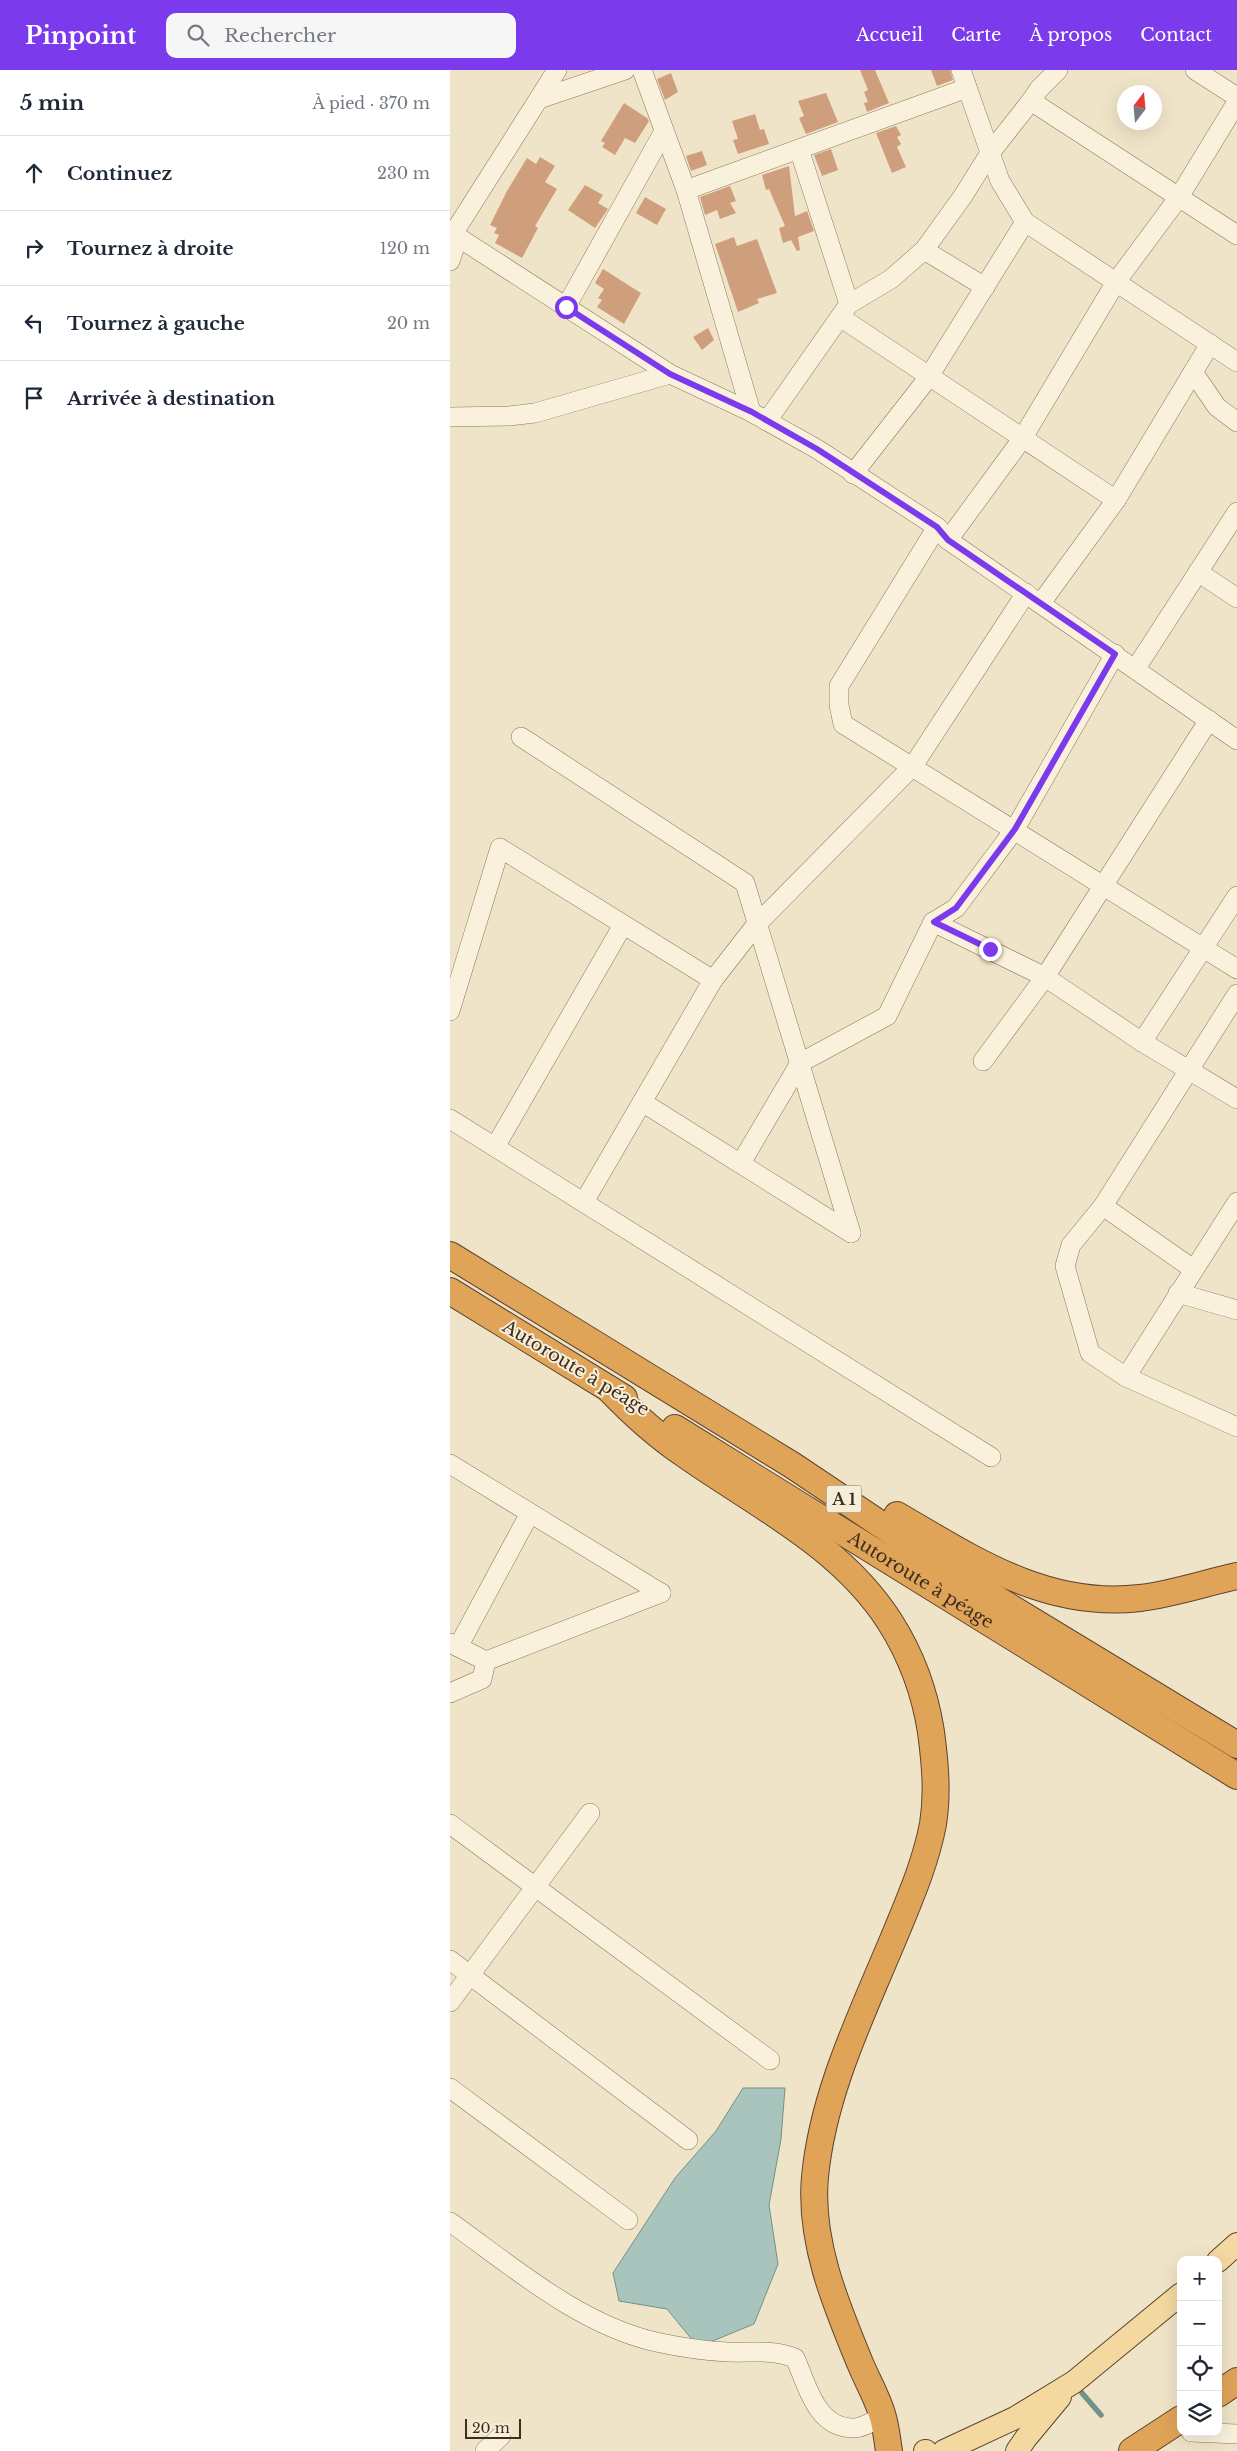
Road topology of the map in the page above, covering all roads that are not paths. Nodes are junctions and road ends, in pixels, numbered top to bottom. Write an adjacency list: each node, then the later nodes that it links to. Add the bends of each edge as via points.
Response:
1 (557, 70): 9 (street)
2 (625, 70): 9 (street)
3 (642, 70): 12 (street)
4 (961, 70): 7 (street)
5 (1058, 70): 10 (street)
6 (1195, 70): 8 (street)
7 (967, 88): 13 (street); 14 (street)
8 (1237, 98)
9 (540, 99): 18 (street)
10 (1031, 101): 14 (street); 16 (street)
11 (1237, 102): 16 (street)
12 (663, 133): 15 (street); 24 (street)
13 (799, 149): 15 (street); 25 (street)
14 (990, 153): 17 (street, via 1000,181); 20 (street)
15 (686, 190): 32 (street)
16 (1178, 197): 19 (street); 22 (street)
17 (1026, 222): 22 (street); 23 (street)
18 (454, 234): 21 (street); 24 (street)
19 (1237, 234)
20 (924, 250): 23 (street); 25 (street, via 891,279)
21 (450, 261)
22 (1116, 282): 26 (street); 34 (street)
23 (985, 287): 30 (street)
24 (566, 307): 29 (street)
25 (844, 310): 30 (street); 32 (street)
26 (1210, 344): 27 (street); 28 (street)
27 (1237, 362)
28 (1193, 372): 33 (street, via 1217,408); 36 (street)
29 (670, 374): 31 (street, via 535,413); 32 (street)
30 (928, 378): 34 (street); 35 (street)
31 (450, 417)
32 (759, 417): 35 (street, via 817,449)
33 (1237, 422)
34 (1022, 438): 36 (street); 38 (street)
35 (853, 474): 38 (street)
36 (1116, 500): 40 (street)
37 (1237, 512): 39 (street)
38 (943, 533): 40 (street); 47 (street, via 840,686 839,705 844,724)
39 (1198, 572): 41 (street); 43 (street)
40 (1033, 598): 42 (street); 47 (street)
41 (1237, 598)
42 (1115, 654): 43 (street); 48 (street)
43 (1136, 668): 44 (street)
44 (1210, 720): 46 (street); 49 (street)
45 (521, 737): 53 (street, via 745,883)
46 (1237, 740)
47 (913, 766): 48 (street); 53 (street)
48 (1015, 829): 49 (street); 51 (street, via 956,908)
49 (1104, 884): 54 (street); 56 (street)
50 (1237, 896): 54 (street)
51 (934, 922): 56 (street); 62 (street, via 888,1016)
52 (623, 925): 57 (street); 59 (street, via 500,848); 67 (street)
53 (756, 925): 57 (street); 62 (street)
54 (1202, 947): 55 (street); 60 (street)
55 (1237, 968)
56 (1045, 976): 60 (street); 61 (street)
57 (713, 980): 65 (street)
58 (1237, 994): 63 (street)
59 (450, 1011)
60 (1142, 1042): 63 (street)
61 (983, 1061)
62 (800, 1063): 68 (street); 68 (street, via 851,1233)
63 (1189, 1070): 64 (street); 71 (street)
64 (1237, 1099)
65 (642, 1102): 68 (street); 69 (street)
66 (450, 1119): 67 (street)
67 (495, 1147): 69 (street)
68 (741, 1164)
69 (584, 1202): 81 (street)
70 (1237, 1202): 72 (street)
71 (1103, 1206): 74 (street); 78 (street, via 1071,1245 1065,1266 1090,1353)
72 (1231, 1223): 74 (street)
73 (450, 1254): 83 (highway, A 1)
74 (1193, 1269): 76 (street)
75 (450, 1291): 79 (highway, Autoroute à péage / A 1)
76 (1178, 1293): 77 (street); 78 (street)
77 (1237, 1310)
78 (1126, 1377): 80 (street)
79 (609, 1389): 90 (highway, Autoroute à péage / A 1, via 754,1475); 108 (highway, via 640,1421 683,1454 787,1522 864,1587 890,1622 913,1664 928,1712 936,1770 933,1823 920,1874 849,2045 828,2106 815,2175 814,2201 823,2263 847,2332)
80 (1237, 1427)
81 (991, 1457)
82 (450, 1464): 84 (street)
83 (792, 1465): 85 (highway, via 872,1501 1006,1575 1061,1594 1088,1599 1142,1598); 89 (highway, A 1, via 952,1572)
84 (530, 1513): 86 (street); 87 (street, via 661,1593)
85 (1237, 1576)
86 (454, 1645): 87 (street)
87 (486, 1661): 88 (street, via 482,1679)
88 (450, 1693)
89 (1237, 1745)
90 (1237, 1776)
91 (590, 1813): 93 (street)
92 (450, 1824): 93 (street)
93 (534, 1887): 95 (street); 97 (street)
94 (450, 1960): 95 (street)
95 (470, 1976): 96 (street); 99 (street)
96 (450, 2002)
97 (770, 2060)
98 (450, 2088): 100 (street)
99 (688, 2140)
100 (628, 2220)
101 (450, 2222): 108 (street, via 544,2289 608,2327 639,2338 690,2348 780,2352 795,2358 821,2414 840,2426 855,2428)
102 (1237, 2244): 103 (main road)
103 (1222, 2257)
104 (1177, 2297): 106 (main road)
105 (1237, 2381): 107 (highway)
106 (1074, 2382): 115 (main road, via 1015,2418); 116 (main road)
107 (1222, 2391)
108 (883, 2416): 114 (highway)
109 (1174, 2427): 117 (highway)
110 (1222, 2433): 111 (street)
111 (1237, 2434)
112 (501, 2436): 113 (street)
113 (484, 2451)
114 (889, 2451)
115 (944, 2451)
116 (1017, 2451)
117 (1132, 2451)

